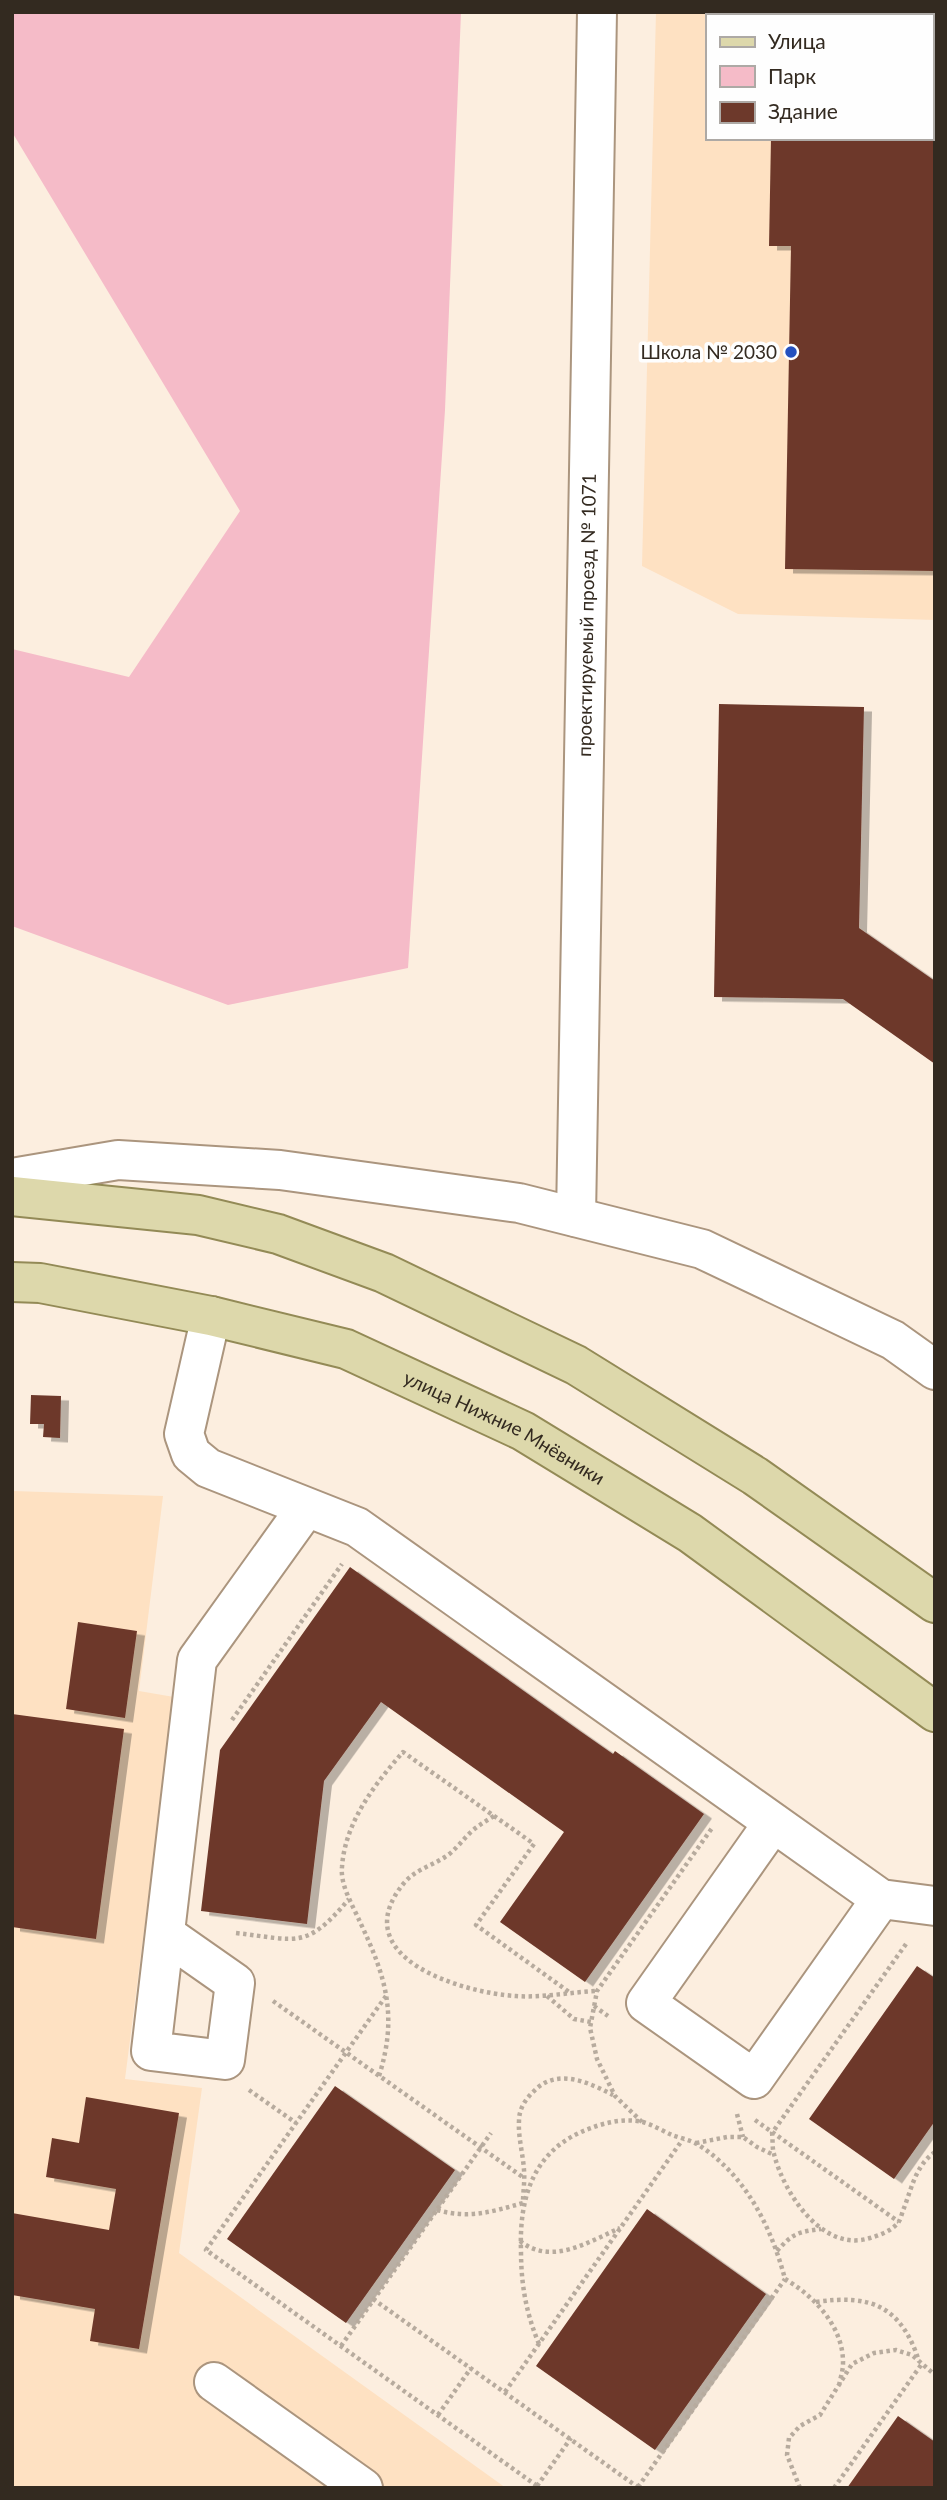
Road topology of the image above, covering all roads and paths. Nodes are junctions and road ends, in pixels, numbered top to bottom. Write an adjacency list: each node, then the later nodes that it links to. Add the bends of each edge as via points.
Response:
1 (597, 12): 4 (street, проектируемый проезд № 1071)
2 (12, 1178): 4 (street, via 118,1160 280,1170 519,1203)
3 (12, 1196): 10 (main road, via 198,1215 278,1234 384,1273 576,1365 755,1476)
4 (576, 1217): 7 (street, via 702,1249 892,1340)
5 (12, 1282): 6 (main road, улица Нижние Мнёвники, via 40,1283)
6 (211, 1316): 8 (street, via 184,1434 191,1454 208,1468); 11 (main road, улица Нижние Мнёвники, via 346,1349 523,1431 690,1533)
7 (935, 1370)
8 (306, 1508): 9 (street); 20 (street, via 197,1660)
9 (365, 1532): 12 (path); 14 (street)
10 (935, 1603)
11 (935, 1712)
12 (230, 1723)
13 (494, 1815): 16 (path, via 403,1752 362,1806 346,1836 341,1870); 23 (path, via 534,1844 476,1926); 25 (path, via 447,1856 405,1881 393,1900 390,1939 407,1960 457,1986 487,1993)
14 (773, 1823): 17 (street); 17 (street, via 646,2003 678,2026 754,2079)
15 (713, 1827): 22 (path)
16 (349, 1899): 19 (path, via 315,1934 296,1940); 24 (path, via 384,1979)
17 (881, 1899): 18 (street)
18 (935, 1906)
19 (228, 1931)
20 (165, 1934)
21 (911, 1936): 41 (path, via 772,2133)
22 (597, 1991): 23 (path); 27 (path)
23 (569, 1992): 25 (path)
24 (386, 1995): 28 (path); 29 (path, via 388,2049)
25 (546, 1996): 27 (path, via 574,2019)
26 (271, 1999): 28 (path)
27 (591, 2022): 31 (path, via 597,2059)
28 (346, 2052): 29 (path); 34 (path)
29 (379, 2076): 39 (path)
30 (241, 2084): 34 (path)
31 (615, 2096): 33 (path); 42 (path, via 573,2078 555,2078 538,2086 524,2102 519,2119)
32 (735, 2106): 36 (path)
33 (642, 2122): 37 (path); 43 (path, via 609,2122 576,2133 552,2149 534,2174)
34 (296, 2123): 53 (path, via 206,2250)
35 (491, 2133): 39 (path)
36 (743, 2137): 38 (path); 41 (path)
37 (683, 2139): 38 (path); 45 (path)
38 (695, 2143): 48 (path, via 724,2166 749,2196)
39 (481, 2148): 42 (path); 44 (path)
40 (935, 2152): 46 (path, via 914,2178 899,2222 883,2234 863,2241 840,2240)
41 (774, 2155): 46 (path, via 789,2189)
42 (524, 2178): 43 (path)
43 (523, 2203): 44 (path, via 458,2216); 47 (path)
44 (436, 2210): 50 (path)
45 (621, 2227): 47 (path, via 567,2250 544,2253); 52 (path)
46 (821, 2229): 48 (path, via 790,2236)
47 (520, 2241): 52 (path, via 521,2282 528,2319)
48 (777, 2251): 49 (path)
49 (785, 2279): 51 (path); 63 (path)
50 (373, 2299): 53 (path); 55 (path)
51 (815, 2302): 54 (path, via 856,2300 880,2306 902,2324); 58 (path, via 838,2336 843,2363)
52 (539, 2344): 59 (path)
53 (341, 2346): 60 (path)
54 (921, 2365): 56 (path); 58 (path, via 912,2355 896,2350 874,2353 852,2364); 66 (path)
55 (471, 2368): 59 (path); 60 (path)
56 (935, 2375)
57 (214, 2382): 64 (street)
58 (839, 2386): 65 (path, via 820,2416 789,2438 787,2455)
59 (505, 2392): 61 (path)
60 (438, 2415): 62 (path)
61 (570, 2438): 62 (path); 63 (path)
62 (539, 2487)
63 (638, 2487)
64 (363, 2488)
65 (800, 2488)
66 (834, 2488)

